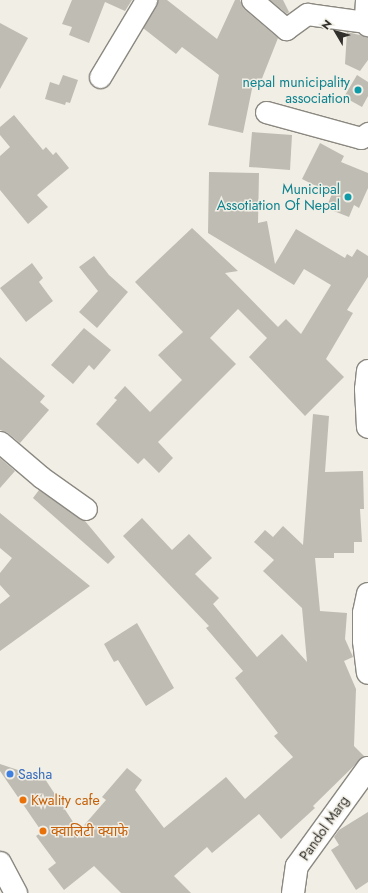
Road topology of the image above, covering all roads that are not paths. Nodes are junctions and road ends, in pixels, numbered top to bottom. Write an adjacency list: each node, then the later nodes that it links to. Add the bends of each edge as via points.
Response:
1 (146, 0): 5 (street)
2 (252, 0): 4 (street, via 286,28 307,14)
3 (367, 0): 4 (street)
4 (367, 23)
5 (100, 77)
6 (266, 112): 7 (street, via 361,138)
7 (368, 133)
8 (368, 370): 9 (street)
9 (368, 427)
10 (0, 442): 11 (street, via 41,478)
11 (86, 509)
12 (368, 594): 13 (street, via 364,613)
13 (368, 673)
14 (368, 768): 17 (street, Pandol Marg, via 297,866)
15 (0, 864): 16 (street)
16 (16, 893)
17 (293, 893)

